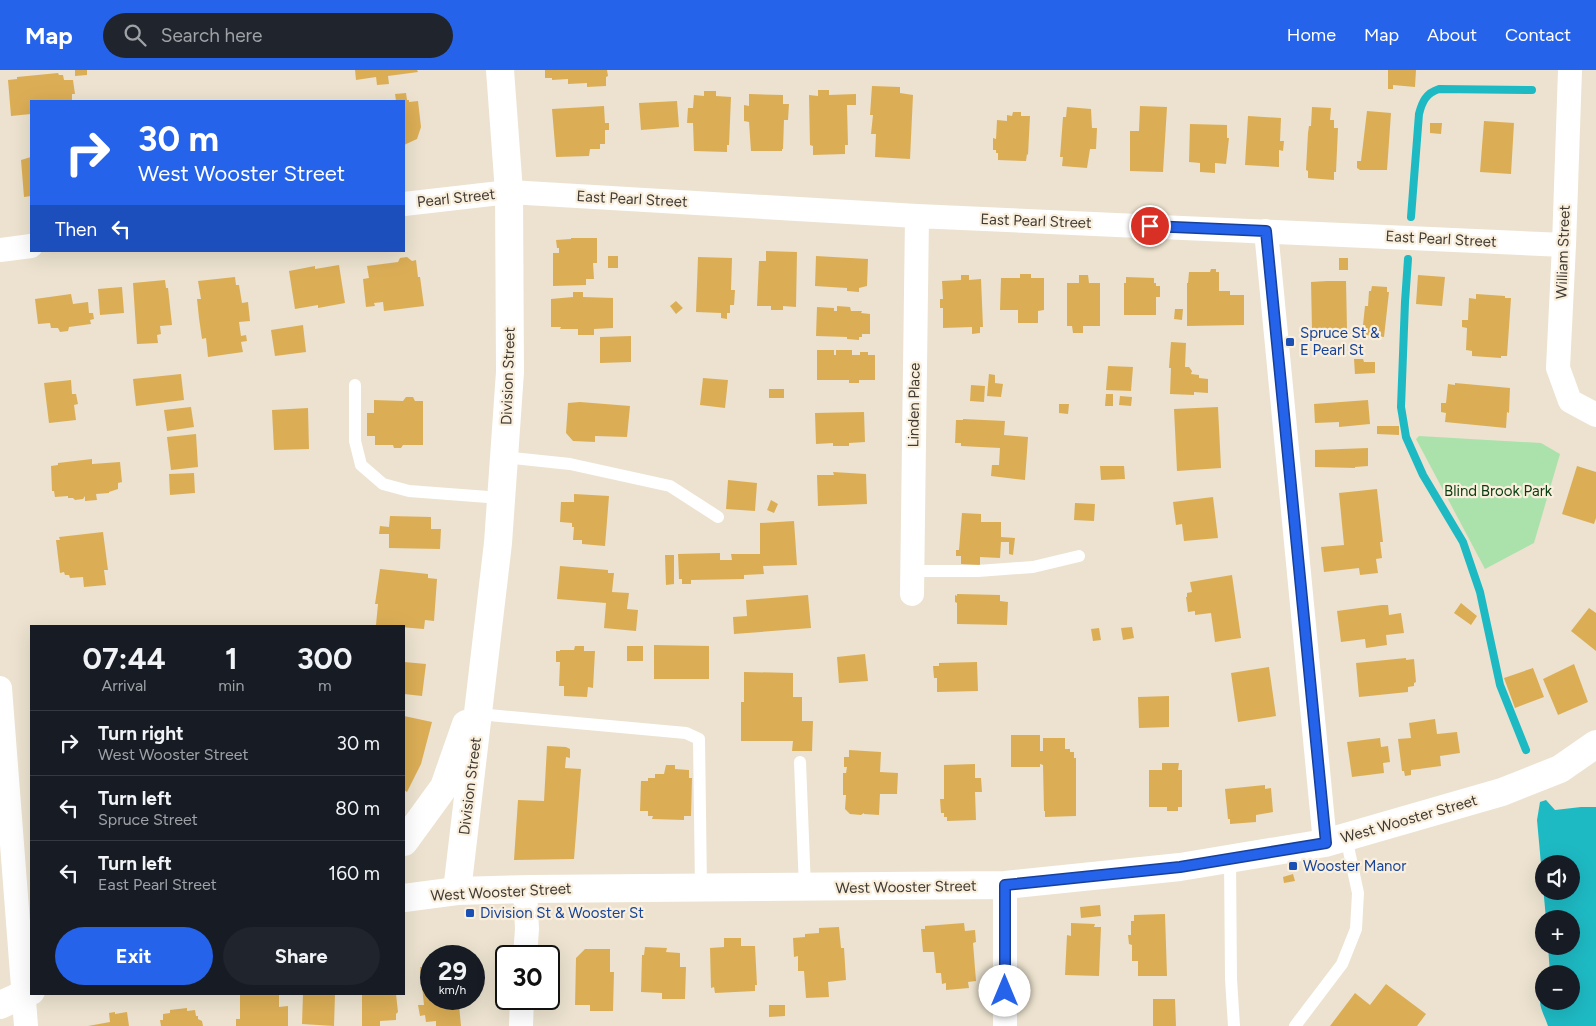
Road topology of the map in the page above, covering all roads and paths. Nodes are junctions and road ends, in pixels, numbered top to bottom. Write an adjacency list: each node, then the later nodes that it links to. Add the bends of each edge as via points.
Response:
1 (500, 70): 3 (street, Division Street)
2 (1570, 70): 7 (street, William Street)
3 (509, 192): 4 (street, Pearl Street); 5 (street, East Pearl Street); 12 (street, Division Street, via 510,372)
4 (405, 204)
5 (917, 216): 6 (street, East Pearl Street); 16 (street, Linden Place)
6 (1266, 231): 7 (street, East Pearl Street); 22 (street)
7 (1564, 245): 11 (street, William Street, via 1558,368 1570,401)
8 (30, 246): 9 (street)
9 (0, 250)
10 (355, 385): 13 (lane, via 355,441 362,464 383,484 409,491)
11 (1596, 415)
12 (504, 458): 13 (street, Division Street); 14 (lane, via 570,464 670,486)
13 (502, 498): 17 (street, Division Street)
14 (718, 517)
15 (1079, 556): 16 (lane, via 1033,567 978,571)
16 (912, 582)
17 (482, 680): 19 (street, Division Street); 23 (street, Division Street, via 444,786)
18 (0, 688): 32 (street)
19 (478, 714): 26 (lane, via 686,733 699,738); 29 (street, Division Street)
20 (1596, 744): 22 (street, West Wooster Street, via 1560,769 1502,792)
21 (800, 762): 27 (lane)
22 (1336, 840): 24 (street, West Wooster Street); 39 (lane, via 1358,893 1356,928 1342,964)
23 (405, 841)
24 (1230, 859): 25 (street, West Wooster Street); 38 (lane)
25 (1005, 885): 27 (street, West Wooster Street); 37 (street)
26 (701, 888): 27 (street, West Wooster Street); 28 (street, West Wooster Street)
27 (806, 888)
28 (525, 889): 29 (street, West Wooster Street); 31 (street)
29 (457, 891): 30 (street, West Wooster Street)
30 (405, 898)
31 (526, 945)
32 (28, 992): 33 (street); 35 (street)
33 (0, 1005)
34 (522, 1010): 36 (street)
35 (26, 1026)
36 (521, 1026)
37 (1005, 1026)
38 (1234, 1026)
39 (1295, 1026)

